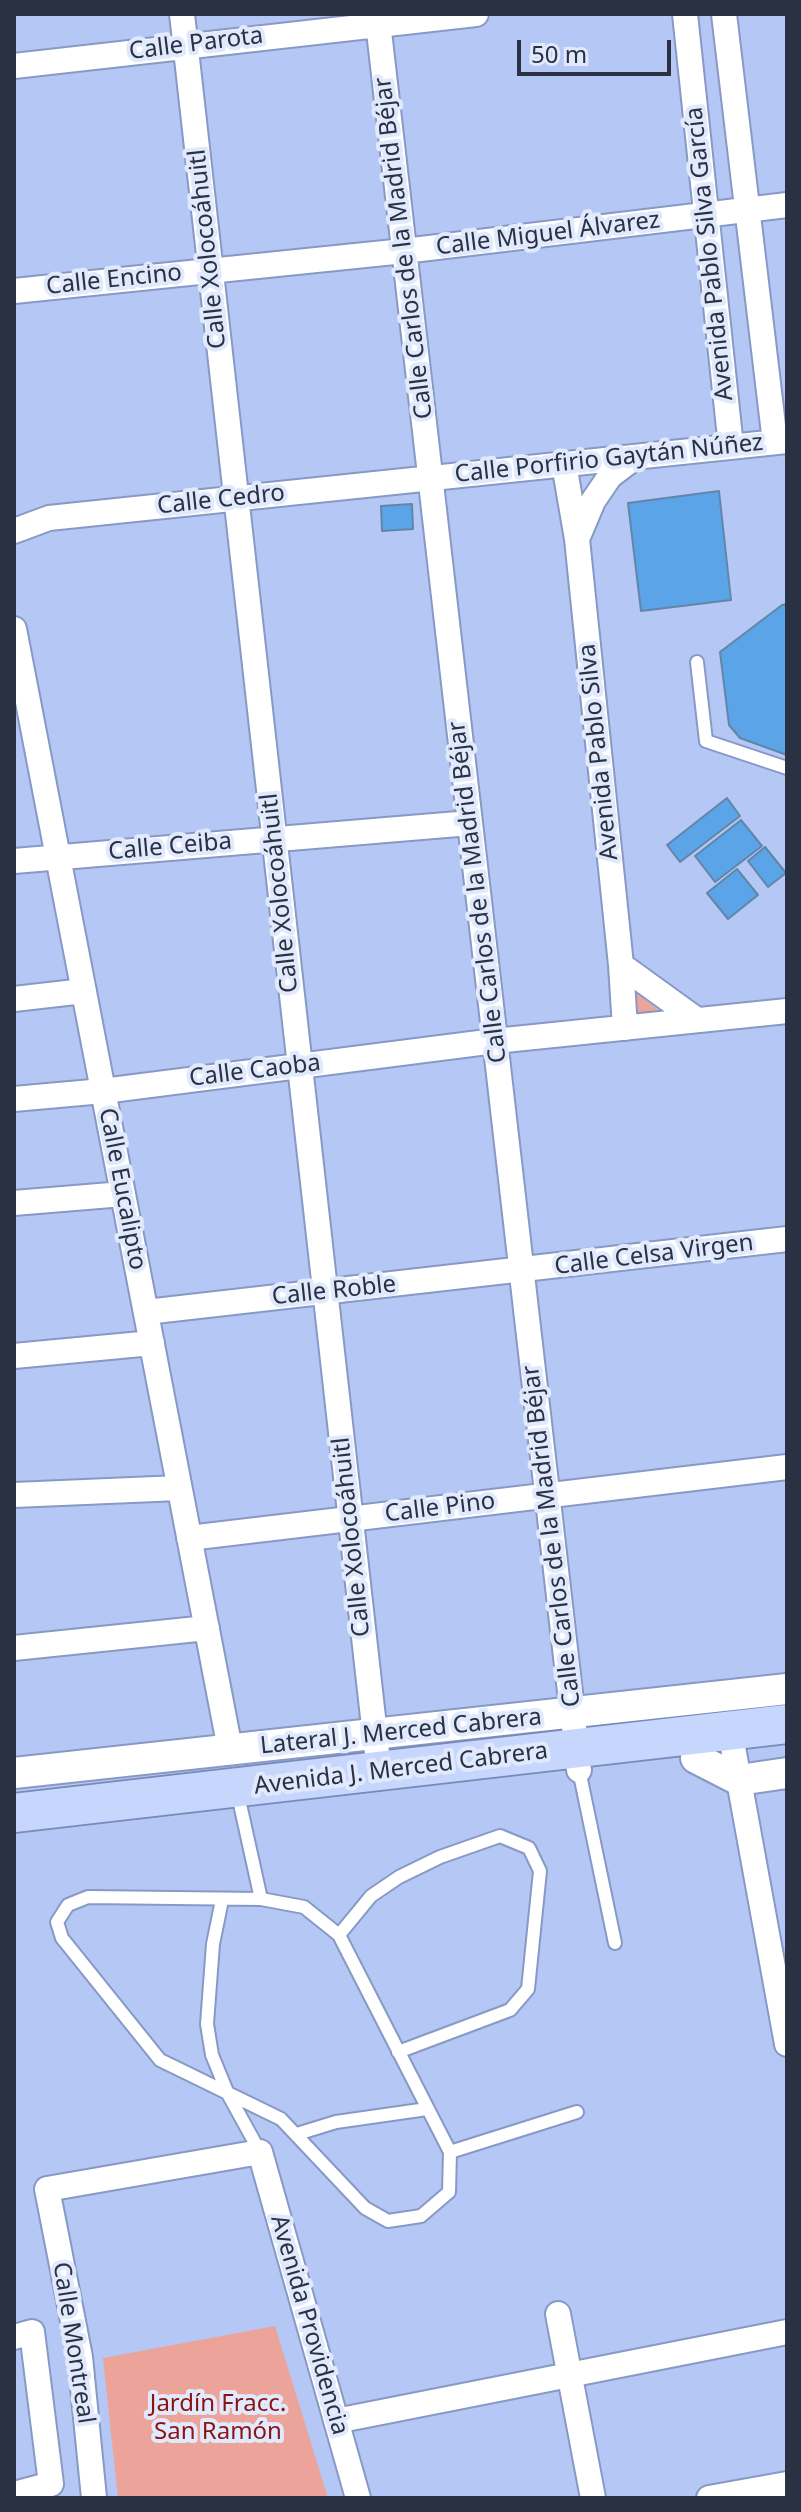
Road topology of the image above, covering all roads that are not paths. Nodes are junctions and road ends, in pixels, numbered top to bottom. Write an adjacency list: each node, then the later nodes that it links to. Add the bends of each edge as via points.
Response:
1 (182, 14): 6 (street, Calle Xolocoáhuitl)
2 (476, 14): 5 (street, Calle Parota)
3 (685, 14): 10 (street, Avenida Pablo Silva García)
4 (724, 14): 9 (street, Avenida Pablo Silva García)
5 (378, 19): 6 (street, Calle Parota); 11 (street, Calle Carlos de la Madrid Béjar)
6 (185, 45): 7 (street, Calle Parota); 12 (street, Calle Xolocoáhuitl)
7 (14, 66)
8 (787, 205): 9 (street, Calle Miguel Álvarez)
9 (747, 209): 10 (street, Calle Miguel Álvarez); 14 (street, Avenida Pablo Silva García)
10 (706, 215): 11 (street, Calle Miguel Álvarez); 15 (street, Avenida Pablo Silva García)
11 (404, 251): 12 (street, Calle Encino); 18 (street, Calle Carlos de la Madrid Béjar)
12 (210, 270): 13 (street, Calle Encino); 19 (street, Calle Xolocoáhuitl)
13 (14, 291)
14 (781, 441): 15 (street, Calle Porfirio Gaytán Núñez)
15 (731, 447): 16 (street, Calle Porfirio Gaytán Núñez)
16 (636, 457): 17 (street, Calle Porfirio Gaytán Núñez); 21 (street, Avenida Pablo Silva, via 610,476)
17 (564, 464): 18 (street, Calle Porfirio Gaytán Núñez); 21 (street, Avenida Pablo Silva)
18 (431, 478): 19 (street, Calle Cedro); 26 (street, Calle Carlos de la Madrid Béjar)
19 (236, 499): 20 (street, Calle Cedro, via 49,518); 27 (street, Calle Xolocoáhuitl)
20 (14, 531)
21 (577, 539): 30 (street, Avenida Pablo Silva)
22 (14, 629): 24 (street, Calle Eucalipto)
23 (697, 662): 25 (lane, via 706,741)
24 (21, 707): 28 (street, Calle Eucalipto)
25 (787, 768)
26 (470, 823): 27 (street, Calle Ceiba); 36 (street, Calle Carlos de la Madrid Béjar)
27 (274, 838): 28 (street, Calle Ceiba); 37 (street, Calle Xolocoáhuitl)
28 (58, 857): 29 (street, Calle Ceiba); 31 (street, Calle Eucalipto)
29 (14, 861)
30 (621, 965): 34 (street); 35 (street, Avenida Pablo Silva)
31 (84, 991): 32 (street); 38 (street, Calle Eucalipto)
32 (14, 999)
33 (787, 1011): 34 (street, Calle Caoba)
34 (697, 1020): 35 (street, Calle Caoba)
35 (625, 1028): 36 (street, Calle Caoba)
36 (495, 1041): 37 (street, Calle Caoba); 43 (street, Calle Carlos de la Madrid Béjar)
37 (300, 1065): 38 (street, Calle Caoba); 44 (street, Calle Xolocoáhuitl)
38 (103, 1091): 39 (street, Calle Caoba); 40 (street, Calle Eucalipto)
39 (14, 1099)
40 (123, 1194): 41 (street); 45 (street, Calle Eucalipto)
41 (14, 1203)
42 (787, 1239): 43 (street, Calle Celsa Virgen)
43 (522, 1270): 44 (street, Calle Roble); 51 (street, Calle Carlos de la Madrid Béjar)
44 (325, 1292): 45 (street, Calle Roble); 52 (street, Calle Xolocoáhuitl)
45 (146, 1312): 46 (street, Calle Eucalipto)
46 (152, 1343): 47 (street); 49 (street, Calle Eucalipto)
47 (14, 1356)
48 (787, 1467): 51 (street, Calle Pino)
49 (179, 1488): 50 (street); 53 (street, Calle Eucalipto)
50 (14, 1495)
51 (548, 1495): 52 (street, Calle Pino); 58 (street, Calle Carlos de la Madrid Béjar)
52 (350, 1519): 53 (street, Calle Pino); 61 (street, Calle Xolocoáhuitl)
53 (189, 1538): 54 (street, Calle Eucalipto)
54 (207, 1628): 55 (street); 60 (street, Calle Eucalipto)
55 (14, 1648)
56 (787, 1689): 58 (street, Lateral J. Merced Cabrera)
57 (787, 1724): 62 (main road, Avenida J. Merced Cabrera)
58 (576, 1744): 61 (main road, Avenida J. Merced Cabrera); 62 (main road, Avenida J. Merced Cabrera); 62 (main road, Avenida J. Merced Cabrera, via 696,1758); 65 (main road, Avenida J. Merced Cabrera); 71 (lane)
59 (787, 1748): 62 (main road, Avenida J. Merced Cabrera)
60 (230, 1749): 61 (street, Lateral J. Merced Cabrera); 63 (street, Lateral J. Merced Cabrera)
61 (377, 1753): 66 (main road, Avenida J. Merced Cabrera)
62 (734, 1755): 64 (street); 72 (street)
63 (14, 1773)
64 (787, 1773)
65 (240, 1804): 67 (main road, Avenida J. Merced Cabrera); 68 (lane)
66 (14, 1813)
67 (14, 1832)
68 (261, 1899): 69 (lane); 70 (lane, via 304,1907)
69 (222, 1900): 74 (lane, via 207,2024 212,2055); 74 (lane, via 88,1897 68,1905 57,1922 62,1938 160,2060)
70 (339, 1935): 73 (lane); 73 (lane, via 371,1896 440,1857 500,1836 529,1848 540,1871 528,1989 510,2010)
71 (615, 1943)
72 (787, 2044)
73 (398, 2052): 75 (lane)
74 (228, 2094): 77 (lane, via 281,2119); 78 (lane)
75 (427, 2109): 77 (lane, via 336,2122); 79 (lane)
76 (577, 2112): 79 (lane)
77 (297, 2134): 79 (lane, via 365,2208 388,2221 421,2216 449,2192)
78 (260, 2152): 84 (street, Avenida Providencia); 87 (street, Calle Montreal, via 47,2189 80,2357)
79 (450, 2152)
80 (558, 2314): 83 (street)
81 (787, 2332): 83 (street)
82 (14, 2337): 86 (street, via 32,2332 51,2484)
83 (570, 2375): 84 (street); 89 (street)
84 (336, 2421): 88 (street, Avenida Providencia)
85 (787, 2484): 90 (street)
86 (14, 2494)
87 (94, 2498)
88 (358, 2498)
89 (593, 2498)
90 (709, 2498)

